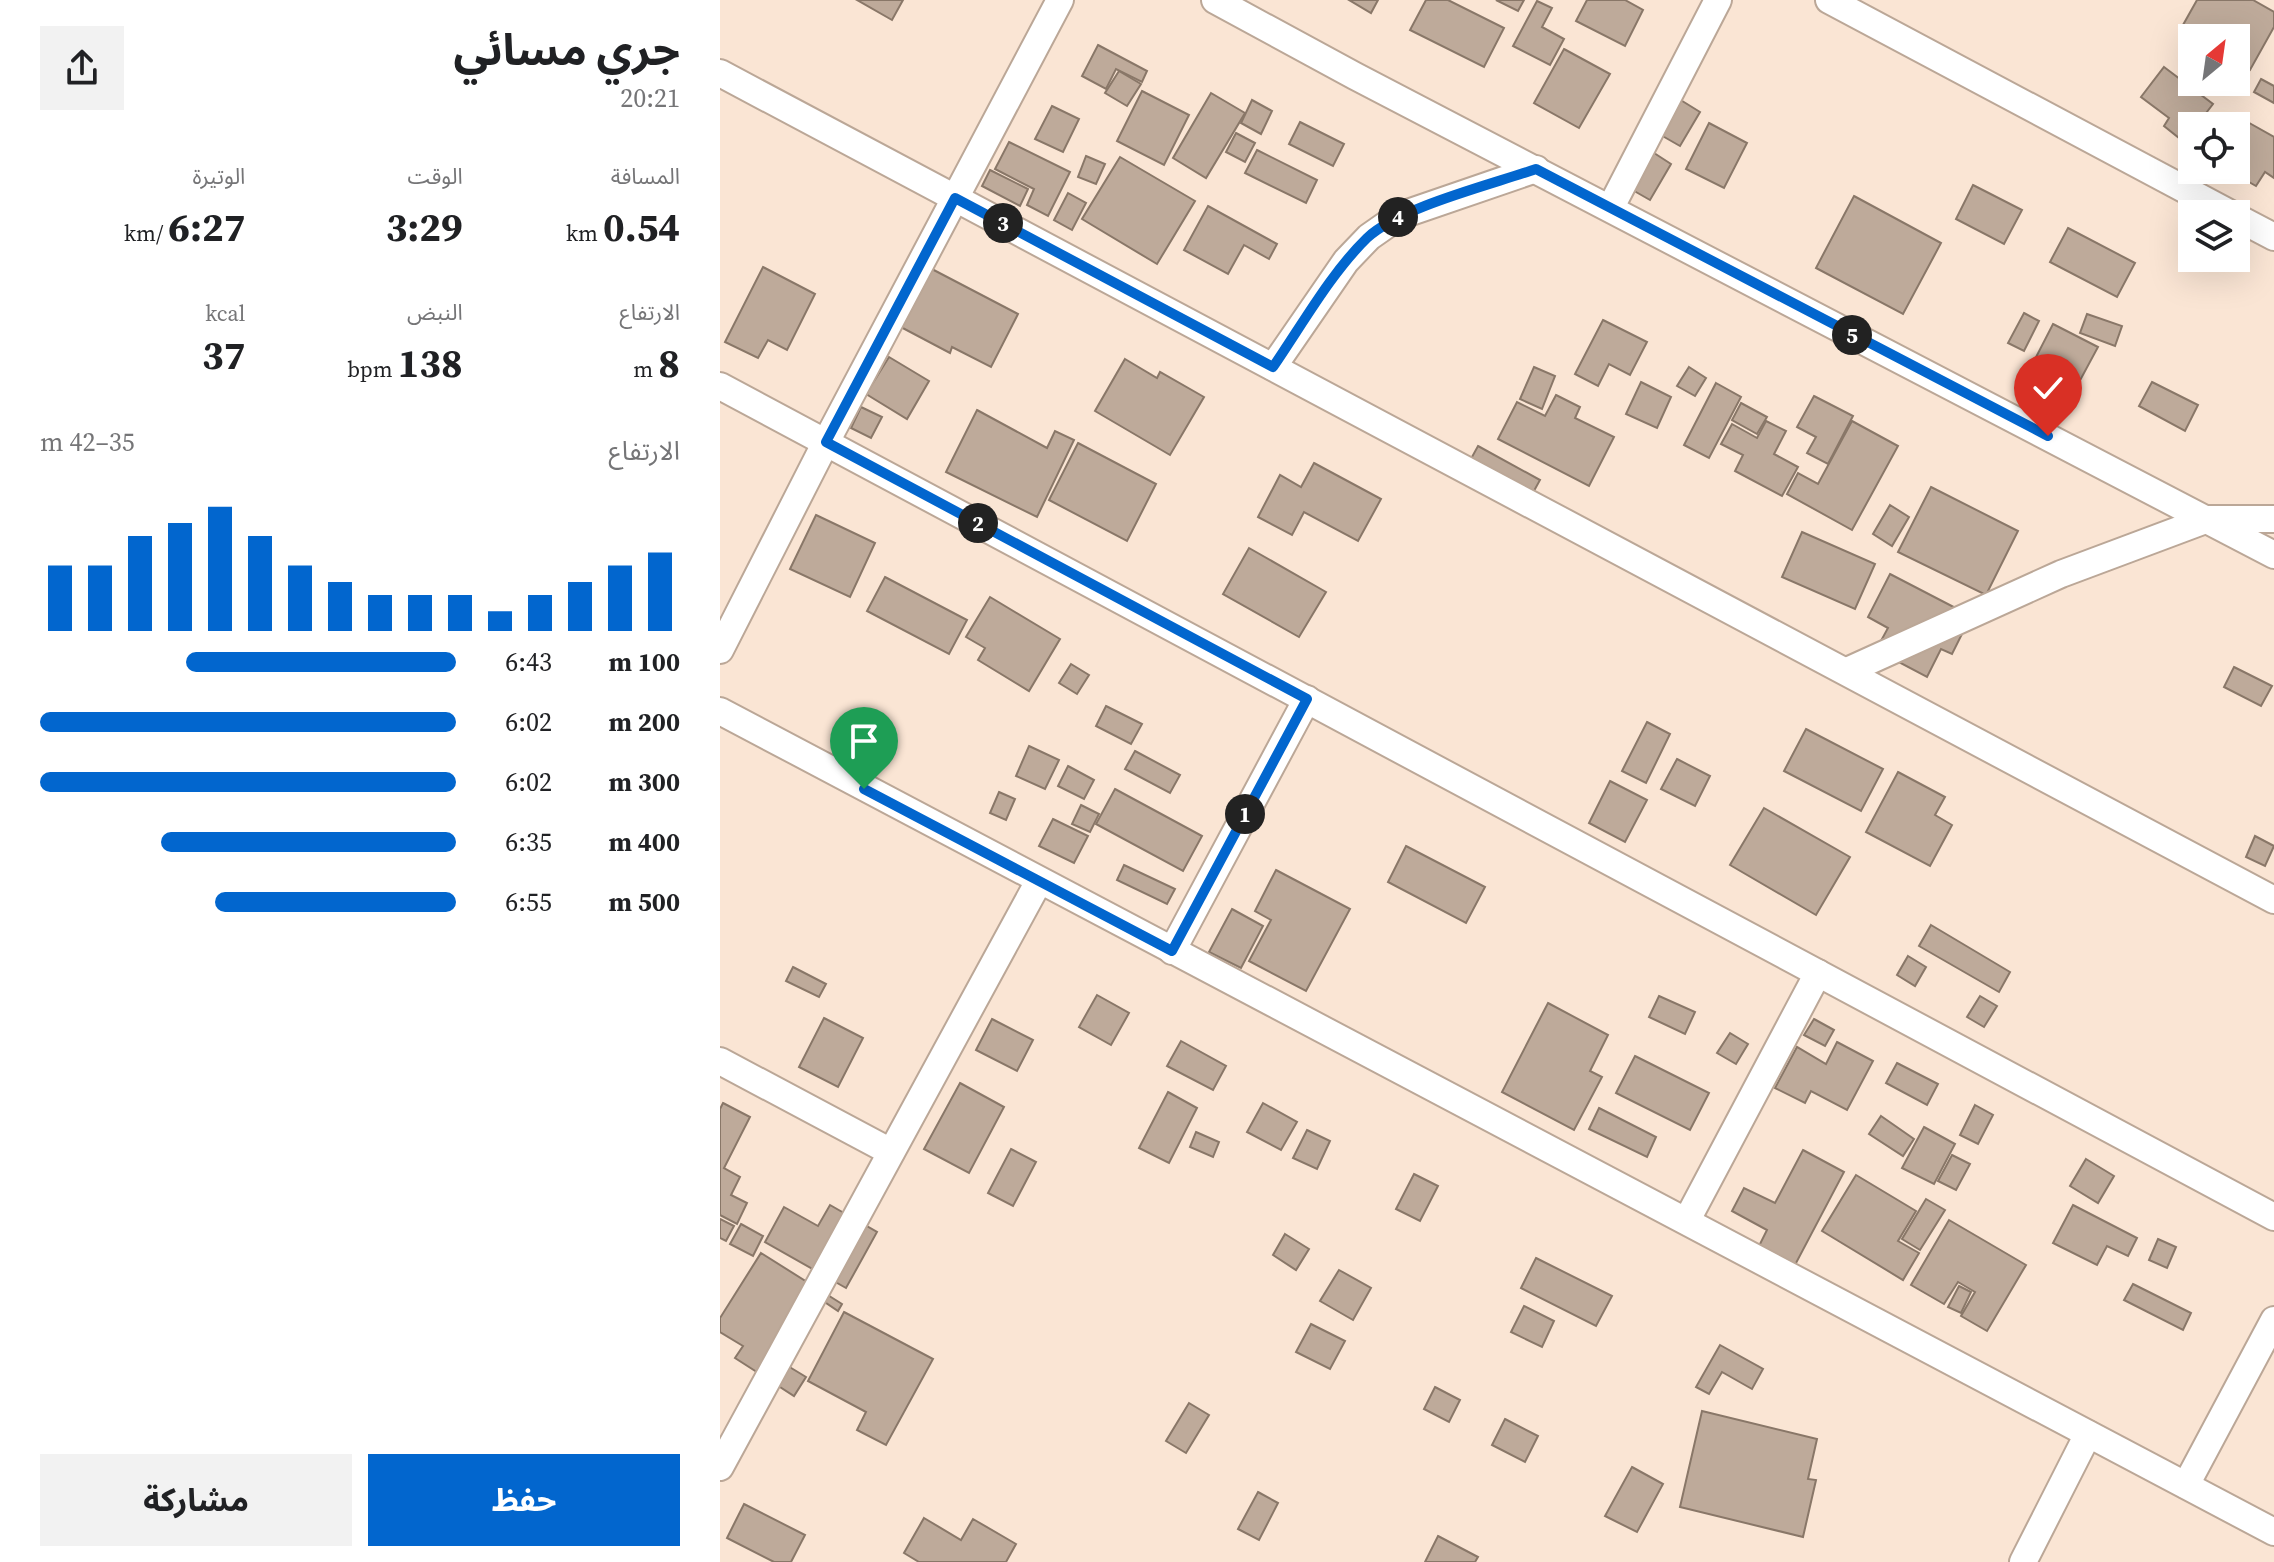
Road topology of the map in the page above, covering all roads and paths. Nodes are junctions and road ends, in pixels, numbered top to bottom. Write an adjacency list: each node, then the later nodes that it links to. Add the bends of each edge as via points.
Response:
1 (1060, 0): 7 (street)
2 (1215, 0): 6 (street)
3 (1718, 0): 9 (street)
4 (1829, 0): 8 (street)
5 (720, 73): 7 (street)
6 (1536, 169): 9 (street); 12 (street, via 1399,216 1369,237 1346,261)
7 (955, 198): 12 (street); 14 (street)
8 (2206, 200)
9 (1611, 207): 15 (street)
10 (2250, 224): 11 (street)
11 (2274, 237)
12 (1273, 367): 19 (street)
13 (720, 386): 14 (street)
14 (826, 442): 18 (street); 20 (street)
15 (2208, 519): 16 (street); 17 (street); 19 (street, via 2061,574)
16 (2274, 519)
17 (2274, 555)
18 (720, 650)
19 (1847, 671): 23 (street)
20 (1307, 699): 24 (street); 25 (street)
21 (720, 711): 22 (street)
22 (1039, 881): 24 (street); 27 (street)
23 (2274, 900)
24 (1172, 951): 29 (street)
25 (1818, 973): 28 (street); 29 (street)
26 (720, 1061): 27 (street)
27 (891, 1152): 32 (street)
28 (2274, 1217)
29 (1687, 1220): 31 (street)
30 (2274, 1320): 33 (street)
31 (2088, 1434): 33 (street); 35 (street)
32 (720, 1467)
33 (2186, 1485): 34 (street)
34 (2274, 1532)
35 (2023, 1562)

